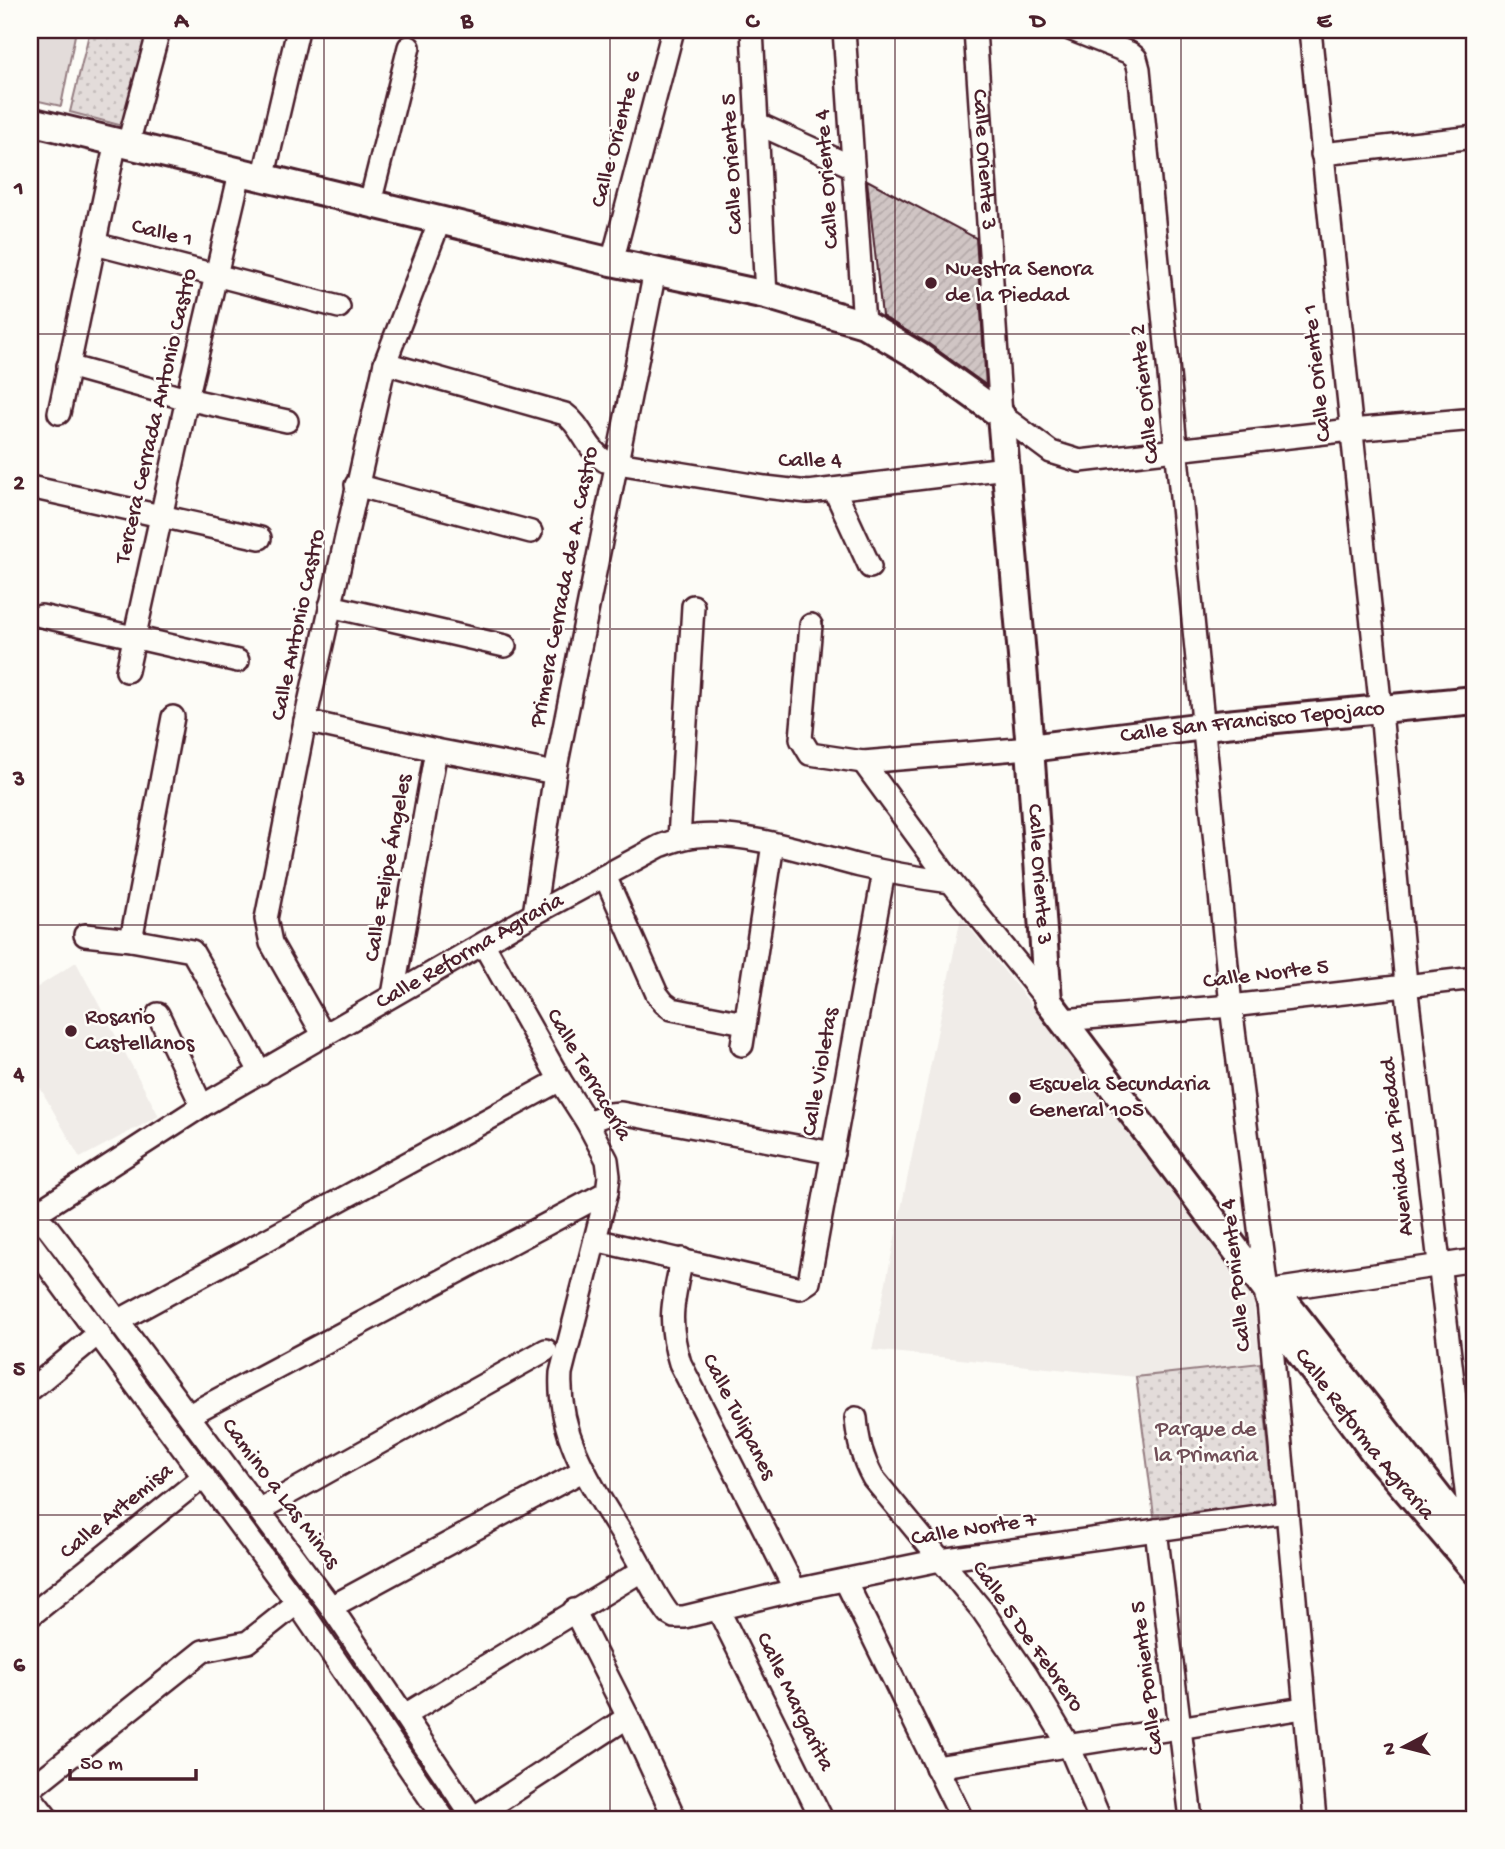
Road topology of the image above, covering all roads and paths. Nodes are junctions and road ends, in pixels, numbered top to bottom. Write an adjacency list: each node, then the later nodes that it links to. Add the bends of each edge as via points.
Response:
1 (159, 30): 13 (street)
2 (298, 30): 16 (street, Tercera Cerrada Antonio Castro)
3 (673, 30): 20 (street, Calle Oriente 6)
4 (751, 30): 11 (street, Calle Oriente 5)
5 (844, 30): 15 (street, Calle Oriente 4)
6 (975, 30): 30 (street, Calle Oriente 3)
7 (1072, 30): 34 (street, Calle Oriente 2, via 1123,50 1136,58 1139,69)
8 (1310, 30): 14 (street, Calle Oriente 1)
9 (409, 47): 17 (street)
10 (30, 121): 13 (main road)
11 (756, 123): 15 (street); 23 (street, Calle Oriente 5)
12 (1475, 137): 14 (street)
13 (122, 143): 16 (main road); 19 (street)
14 (1322, 154): 33 (street, Calle Oriente 1)
15 (853, 167): 25 (street, Calle Oriente 4)
16 (252, 176): 17 (main road); 22 (street, Tercera Cerrada Antonio Castro)
17 (370, 203): 18 (main road)
18 (440, 220): 20 (main road); 26 (street, Calle Antonio Castro)
19 (95, 244): 22 (street, Calle 1); 27 (street)
20 (612, 262): 21 (main road)
21 (654, 271): 23 (main road); 35 (street, Primera Cerrada de A. Castro)
22 (216, 275): 24 (street, Calle 1); 28 (street, Tercera Cerrada Antonio Castro)
23 (766, 295): 25 (main road)
24 (339, 307)
25 (864, 324): 30 (main road)
26 (385, 363): 35 (street, via 565,414 597,456); 37 (street, Calle Antonio Castro)
27 (68, 366): 28 (street); 29 (street)
28 (187, 399): 32 (street); 40 (street, Tercera Cerrada Antonio Castro)
29 (59, 413)
30 (1002, 415): 34 (street, via 1051,452 1080,461); 36 (main road, Calle Oriente 3)
31 (1475, 419): 33 (street)
32 (287, 421)
33 (1351, 430): 34 (street); 53 (street, Calle Oriente 1)
34 (1178, 450): 56 (street, Calle Oriente 2)
35 (616, 462): 39 (street, Calle 4, via 765,487 808,492); 60 (street, Primera Cerrada de A. Castro)
36 (1006, 468): 39 (street, Calle 4); 57 (main road, Calle Oriente 3)
37 (356, 485): 41 (street); 44 (street, Calle Antonio Castro)
38 (30, 487): 40 (street)
39 (834, 489): 43 (street)
40 (160, 517): 42 (street); 48 (street, Tercera Cerrada Antonio Castro)
41 (531, 532)
42 (260, 538)
43 (870, 567)
44 (330, 606): 49 (street); 55 (street, Calle Antonio Castro)
45 (693, 606): 61 (street)
46 (41, 616): 48 (street)
47 (811, 625): 59 (street, via 804,746 816,756)
48 (135, 636): 50 (street); 51 (street, Tercera Cerrada Antonio Castro)
49 (505, 646)
50 (237, 660)
51 (127, 671)
52 (1475, 700): 53 (main road, Calle San Francisco Tepojaco)
53 (1381, 710): 56 (main road, Calle San Francisco Tepojaco); 71 (street, Avenida La Piedad)
54 (173, 717): 68 (street)
55 (304, 721): 58 (street); 77 (street, Calle Antonio Castro, via 266,919 271,943)
56 (1204, 726): 57 (main road, Calle San Francisco Tepojaco); 73 (street, Calle Poniente 4)
57 (1030, 748): 59 (street); 74 (main road, Calle Oriente 3)
58 (436, 750): 60 (street); 72 (street, Calle Felipe Ángeles)
59 (863, 762): 65 (street, Calle Reforma Agraria)
60 (555, 773): 66 (street, Primera Cerrada de A. Castro)
61 (679, 839): 62 (street, Calle Reforma Agraria, via 726,836); 64 (street, Calle Reforma Agraria)
62 (773, 844): 63 (street, Calle Reforma Agraria); 76 (street)
63 (884, 872): 65 (street, Calle Reforma Agraria); 83 (street, Calle Violetas)
64 (605, 876): 66 (street, Calle Reforma Agraria); 76 (street, via 664,1003 672,1009)
65 (951, 883): 74 (street, Calle Reforma Agraria)
66 (534, 914): 69 (street, Calle Reforma Agraria)
67 (85, 936): 68 (street)
68 (131, 940): 79 (street, via 192,951)
69 (484, 945): 72 (street, Calle Reforma Agraria); 80 (street, Calle Terracería)
70 (1475, 978): 71 (street, Calle Norte 5)
71 (1406, 984): 73 (street, Calle Norte 5); 90 (street, Avenida La Piedad)
72 (393, 995): 77 (street, Calle Reforma Agraria)
73 (1231, 1006): 74 (street, Calle Norte 5); 91 (street, Calle Poniente 4)
74 (1056, 1011): 91 (main road, Calle Reforma Agraria)
75 (158, 1014): 81 (street)
76 (744, 1023): 78 (street)
77 (324, 1036): 79 (street, Calle Reforma Agraria)
78 (742, 1045)
79 (261, 1073): 81 (street, Calle Reforma Agraria)
80 (561, 1080): 82 (street, Calle Terracería); 92 (street)
81 (202, 1106): 85 (street, Calle Reforma Agraria)
82 (587, 1122): 83 (street, via 621,1113); 84 (street, Calle Terracería, via 607,1160)
83 (833, 1153): 88 (street, Calle Violetas, via 809,1282 800,1288)
84 (607, 1192): 86 (street, Calle Terracería); 96 (street)
85 (31, 1214): 92 (street, Camino a Las Minas, via 48,1228)
86 (595, 1240): 88 (street); 98 (street, Calle Terracería, via 560,1393 567,1435)
87 (30, 1242): 93 (street)
88 (682, 1259): 109 (street, Calle Tulipanes, via 671,1320 680,1363)
89 (1475, 1260): 90 (street)
90 (1438, 1264): 91 (street); 103 (street, Avenida La Piedad)
91 (1267, 1290): 101 (street, Calle Poniente 4); 103 (main road, Calle Reforma Agraria, via 1289,1306); 106 (main road, Calle Reforma Agraria, via 1280,1326 1374,1452)
92 (118, 1321): 96 (street, Camino a Las Minas)
93 (99, 1333): 95 (street); 99 (street)
94 (545, 1350): 100 (street)
95 (30, 1390)
96 (189, 1415): 100 (street, Camino a Las Minas)
97 (856, 1418): 104 (street, Calle 5 De Febrero, via 859,1444 873,1478)
98 (584, 1470): 105 (street, Calle Terracería); 111 (street)
99 (204, 1476): 110 (street); 114 (street, Calle Artemisa)
100 (259, 1510): 111 (street, Camino a Las Minas)
101 (1286, 1512): 102 (street, Calle Norte 7); 116 (street, Calle Poniente 4)
102 (1156, 1530): 104 (street, Calle Norte 7); 119 (street, Calle Poniente 5)
103 (1474, 1540): 106 (street, Avenida La Piedad)
104 (940, 1560): 108 (street, Calle Norte 7); 120 (street, Calle 5 De Febrero, via 982,1611)
105 (643, 1570): 113 (street); 115 (street, Calle Terracería)
106 (1475, 1570): 107 (street, Avenida La Piedad)
107 (1475, 1576)
108 (845, 1580): 109 (street, Calle Norte 7); 121 (street)
109 (795, 1590): 112 (street, Calle Norte 7)
110 (297, 1603): 122 (street, via 248,1642 203,1651); 124 (street)
111 (331, 1607): 117 (street, Camino a Las Minas)
112 (718, 1609): 115 (street, Calle Norte 7); 126 (street, Calle Margarita)
113 (574, 1610): 117 (street); 118 (street)
114 (30, 1616)
115 (674, 1617)
116 (1303, 1708): 119 (street); 130 (street, Calle Poniente 4)
117 (405, 1715): 123 (street, Camino a Las Minas)
118 (628, 1717): 123 (street); 125 (street)
119 (1181, 1727): 120 (street); 129 (street, Calle Poniente 5)
120 (1069, 1746): 121 (street); 128 (street, Calle 5 De Febrero)
121 (936, 1767): 127 (street)
122 (30, 1789)
123 (474, 1818)
124 (443, 1819)
125 (675, 1819)
126 (822, 1819)
127 (962, 1819)
128 (1100, 1819)
129 (1191, 1819)
130 (1315, 1819)

